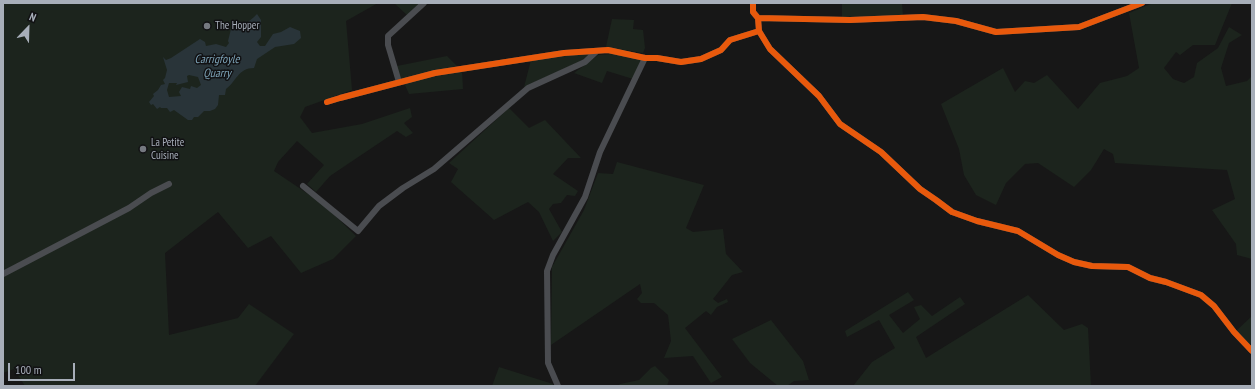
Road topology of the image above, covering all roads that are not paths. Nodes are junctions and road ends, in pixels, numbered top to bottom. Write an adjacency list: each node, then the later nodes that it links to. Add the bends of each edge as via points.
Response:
1 (424, 3): 8 (street, via 388,36 388,45)
2 (753, 3): 4 (street, via 753,12)
3 (1142, 3): 4 (street, via 1079,27 996,32 956,21 923,17 850,20)
4 (758, 18): 5 (street)
5 (759, 32): 7 (street, via 730,40 721,50 701,59 681,62); 13 (street, via 770,49 819,96 840,124 881,152 920,189 952,212 1018,231 1074,262 1098,267 1128,267 1150,278 1202,295)
6 (597, 51): 7 (street, via 608,50); 8 (street, via 504,61); 11 (street, via 585,62 528,88 434,169 378,206 358,231)
7 (645, 58): 14 (street, via 600,152 585,197 547,271 548,363)
8 (399, 82): 9 (street)
9 (327, 102)
10 (169, 184): 12 (street, via 129,208)
11 (303, 186)
12 (3, 274)
13 (1252, 351)
14 (558, 386)

